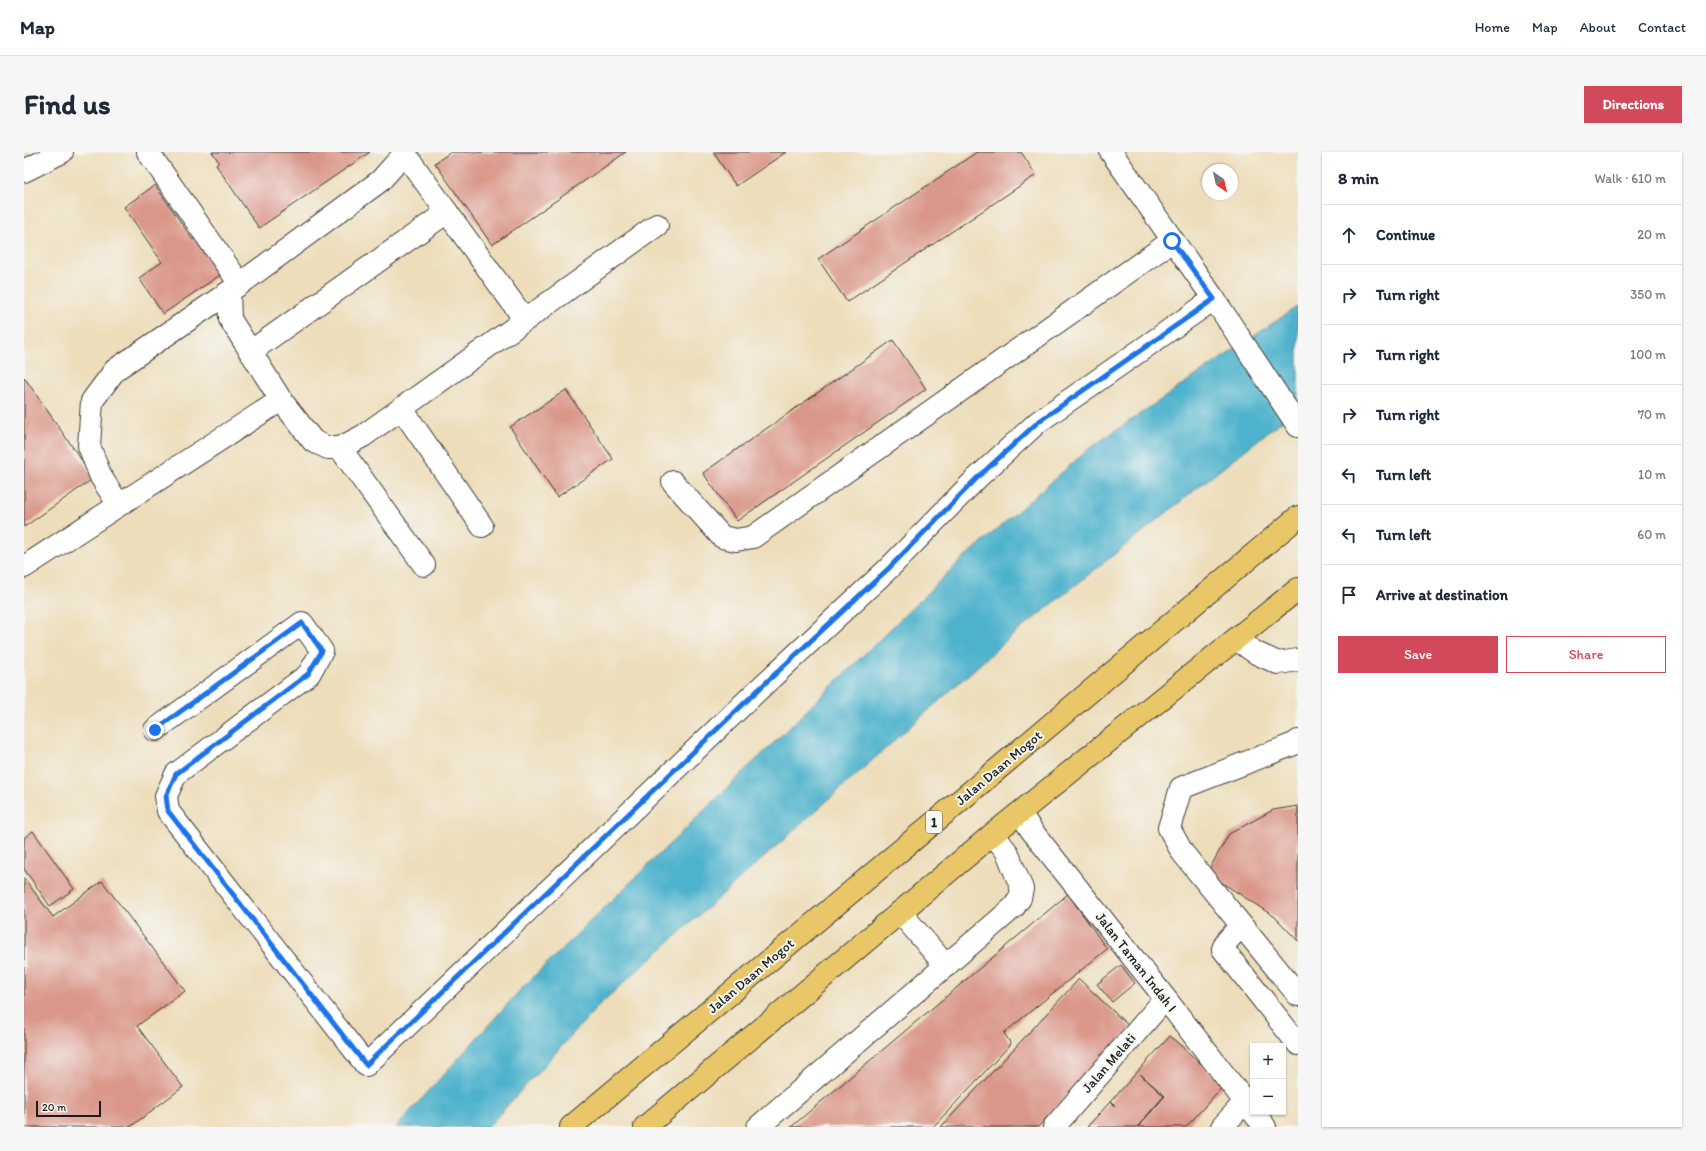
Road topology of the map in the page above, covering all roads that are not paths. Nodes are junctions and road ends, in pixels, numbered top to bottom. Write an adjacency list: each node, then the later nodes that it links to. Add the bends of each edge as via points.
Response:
1 (62, 152): 5 (street)
2 (148, 152): 9 (street)
3 (1111, 152): 8 (street)
4 (405, 153): 6 (street); 9 (street, via 380,181)
5 (24, 171)
6 (447, 212): 11 (street); 12 (street)
7 (657, 225): 11 (street)
8 (1172, 241): 10 (street); 17 (street, via 753,538 736,540 722,537)
9 (235, 288): 12 (street, via 230,319); 18 (street, via 115,370 92,401 89,446 101,477)
10 (1214, 299): 15 (street); 26 (street, via 1038,422 977,478 889,568 366,1065 168,811 166,796 176,774 308,674 322,651 302,623)
11 (526, 320): 14 (street)
12 (250, 352): 13 (street)
13 (281, 400): 16 (street, via 313,441 328,448); 18 (street)
14 (402, 409): 16 (street, via 363,436); 20 (street)
15 (1298, 426)
16 (340, 448): 21 (street)
17 (673, 482)
18 (119, 505): 22 (street)
19 (1298, 517): 39 (highway, Jalan Daan Mogot / 1)
20 (482, 526)
21 (424, 565)
22 (24, 567)
23 (1298, 589): 24 (highway)
24 (1236, 639): 25 (street, via 1256,653 1278,663); 28 (highway)
25 (1298, 660)
26 (155, 730)
27 (1297, 744): 31 (street, via 1181,788 1169,828 1182,852)
28 (1020, 813): 29 (highway); 34 (street, Jalan Taman Indah I)
29 (993, 834): 30 (highway); 32 (street, via 1006,852 1022,889 1020,898 1014,907)
30 (900, 912): 32 (street); 40 (highway)
31 (1241, 926): 33 (street); 35 (street, via 1223,949)
32 (946, 966): 41 (street)
33 (1298, 994)
34 (1165, 998): 36 (street, Jalan Taman Indah I); 42 (street, Jalan Melati)
35 (1298, 1044)
36 (1250, 1107)
37 (1250, 1109): 43 (street)
38 (1256, 1115): 44 (street, Jalan Taman Indah I)
39 (571, 1127)
40 (645, 1127)
41 (758, 1127)
42 (1054, 1127)
43 (1222, 1127)
44 (1265, 1127)

